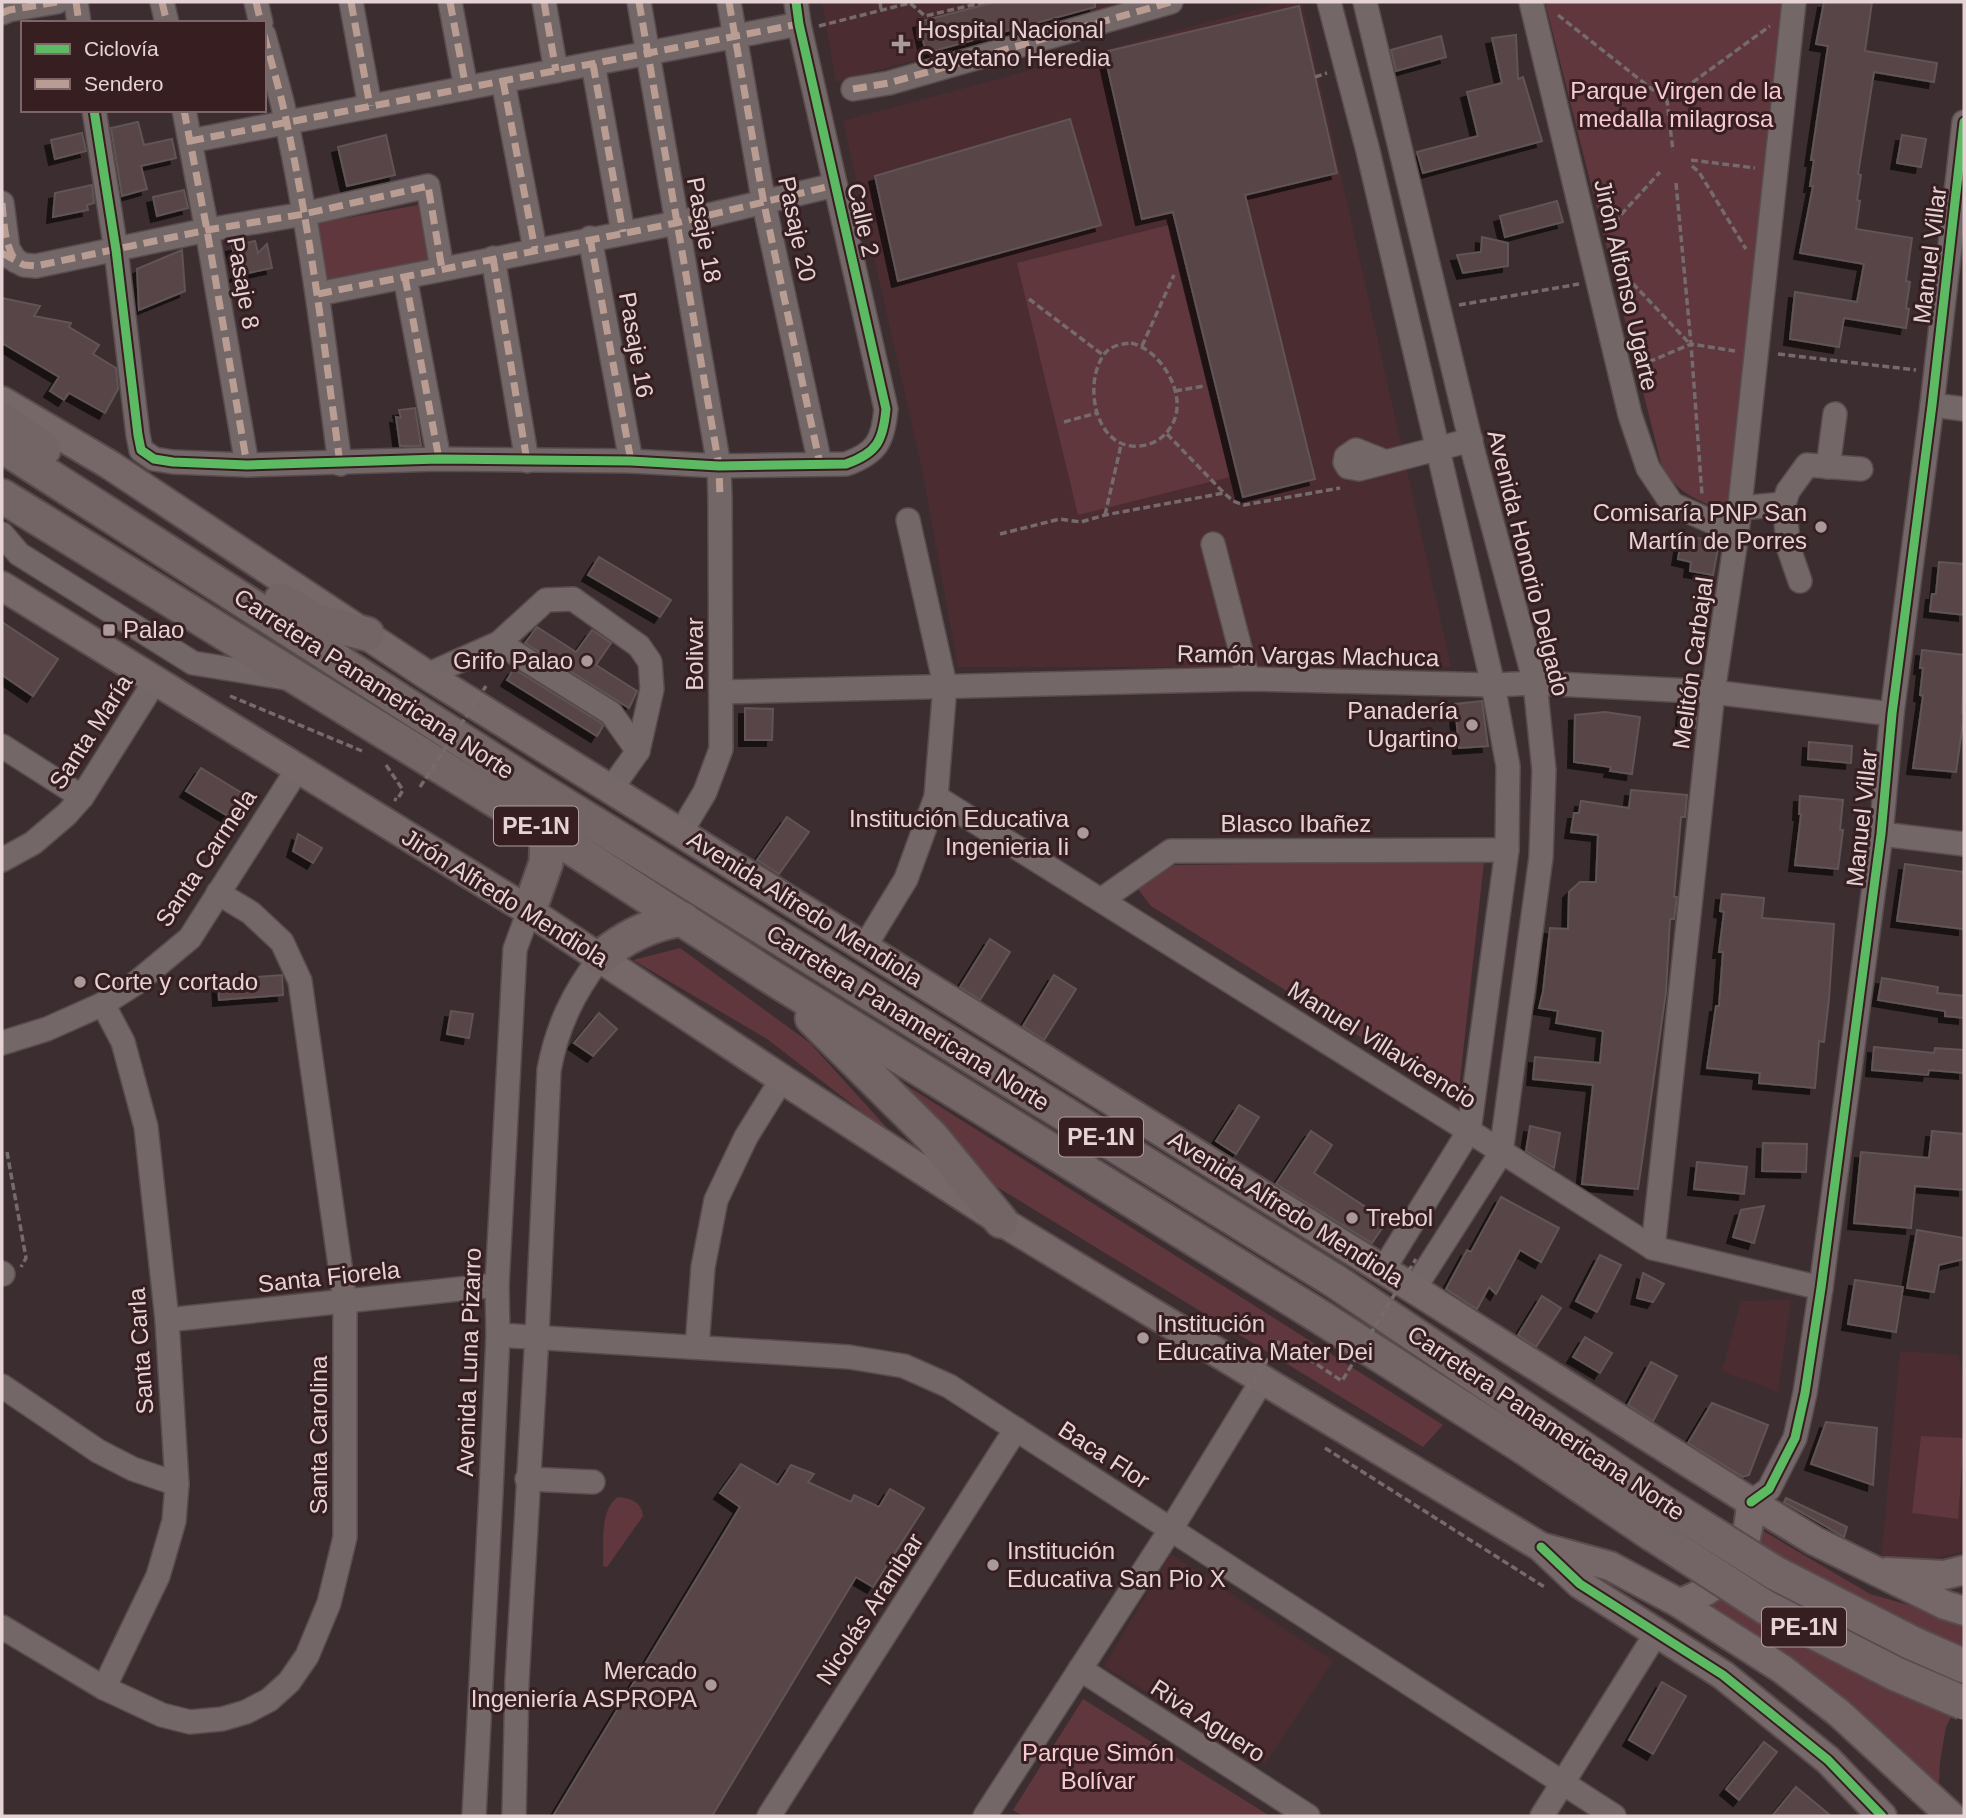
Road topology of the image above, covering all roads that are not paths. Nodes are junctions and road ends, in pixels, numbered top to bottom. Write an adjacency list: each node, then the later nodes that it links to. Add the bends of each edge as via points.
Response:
1 (57, 2): 15 (street)
2 (76, 2): 17 (street)
3 (162, 2): 18 (street)
4 (256, 2): 19 (street)
5 (351, 2): 28 (street)
6 (450, 2): 26 (street)
7 (544, 2): 24 (street)
8 (639, 2): 22 (street, Pasaje 18)
9 (729, 2): 20 (street, Pasaje 20)
10 (1171, 2): 27 (street, via 889,83)
11 (1329, 2): 56 (street)
12 (1365, 2): 54 (street, Avenida Honorio Delgado)
13 (1531, 2): 72 (street, Jirón Alfonso Ugarte, via 1630,415 1648,468 1672,505)
14 (1793, 9): 69 (street, Melitón Carbajal)
15 (2, 13)
16 (798, 19): 20 (street); 34 (street, Calle 2)
17 (79, 21)
18 (167, 21)
19 (261, 21)
20 (735, 36): 22 (street); 36 (street, Pasaje 20)
21 (266, 43): 31 (street)
22 (648, 53): 23 (street); 38 (street, Pasaje 18)
23 (593, 64): 24 (street); 40 (street)
24 (556, 71): 25 (street)
25 (503, 81): 26 (street); 42 (street)
26 (466, 88): 28 (street)
27 (853, 89)
28 (370, 106): 31 (street)
29 (94, 112): 43 (street)
30 (184, 112): 33 (street, Pasaje 8)
31 (287, 122): 33 (street); 37 (street)
32 (1964, 122): 50 (street, Manuel Villar)
33 (190, 141): 39 (street, Pasaje 8)
34 (835, 185): 36 (street); 62 (street, Calle 2, via 886,409 877,446 846,464)
35 (2, 203): 44 (street)
36 (764, 204): 38 (street); 62 (street, Pasaje 20)
37 (304, 214): 39 (street); 46 (street, via 428,186); 48 (street)
38 (676, 223): 40 (street); 64 (street, Pasaje 18)
39 (207, 230): 43 (street); 63 (street, Pasaje 8)
40 (623, 232): 41 (street)
41 (590, 238): 42 (street); 59 (street, Pasaje 16)
42 (535, 249): 45 (street)
43 (116, 250): 44 (street, via 36,266); 63 (street, via 141,450 154,459 173,462)
44 (9, 257)
45 (493, 258): 46 (street); 58 (street)
46 (442, 269): 47 (street)
47 (405, 277): 48 (street); 57 (street)
48 (317, 294): 61 (street)
49 (2, 401): 78 (main road, via 110,465)
50 (1932, 405): 51 (street); 89 (street, Manuel Villar)
51 (1964, 409)
52 (1835, 414): 65 (street)
53 (2, 420): 70 (highway, via 84,476)
54 (1471, 440): 56 (street); 84 (street, Avenida Honorio Delgado)
55 (2, 446): 70 (highway, Carretera Panamericana Norte / PE-1N)
56 (1437, 450): 60 (street); 86 (street)
57 (439, 458): 58 (street); 61 (street)
58 (527, 461): 59 (street)
59 (631, 461): 64 (street)
60 (1386, 462)
61 (340, 464): 63 (street)
62 (821, 464): 64 (street)
63 (247, 465)
64 (719, 466): 87 (street, Bolivar)
65 (1828, 467): 66 (street); 68 (street, via 1805,466)
66 (1861, 469)
67 (2, 496): 82 (highway, Carretera Panamericana Norte / PE-1N)
68 (1784, 504): 69 (street); 76 (street, via 1789,549)
69 (1740, 508): 72 (street, Melitón Carbajal)
70 (101, 511): 75 (highway, Carretera Panamericana Norte / PE-1N)
71 (908, 520): 85 (street)
72 (1738, 533): 88 (street, Melitón Carbajal)
73 (2, 534): 82 (street, via 19,554 193,663)
74 (1213, 544): 81 (street)
75 (201, 572): 78 (highway, via 244,579 316,621); 132 (highway, Carretera Panamericana Norte / PE-1N, via 527,782 1335,1282)
76 (1800, 581)
77 (2, 586): 83 (main road, Jirón Alfredo Mendiola)
78 (367, 634): 80 (main road, Avenida Alfredo Mendiola)
79 (499, 643): 80 (street); 91 (street, via 611,713); 91 (street, via 545,600 573,599 639,646 650,662 652,690)
80 (427, 675): 93 (main road, Avenida Alfredo Mendiola)
81 (1248, 679): 85 (street, Ramón Vargas Machuca); 86 (street, Ramón Vargas Machuca)
82 (299, 680): 96 (highway, Carretera Panamericana Norte / PE-1N)
83 (155, 681): 92 (main road, Jirón Alfredo Mendiola); 94 (street, Santa María)
84 (1535, 683): 86 (street, Ramón Vargas Machuca); 88 (street, Ramón Vargas Machuca); 113 (street, Avenida Honorio Delgado, via 1545,770 1541,857)
85 (944, 685): 87 (street, Ramón Vargas Machuca); 95 (street)
86 (1493, 685): 100 (street, via 1508,766)
87 (721, 692): 97 (street, Bolivar, via 721,749 705,792)
88 (1713, 692): 89 (street, Ramón Vargas Machuca); 115 (street, Melitón Carbajal)
89 (1892, 714): 98 (street, Manuel Villar)
90 (2, 746): 94 (street)
91 (638, 751): 93 (street)
92 (297, 769): 102 (street, Santa Carmela); 104 (main road, Jirón Alfredo Mendiola)
93 (611, 789): 97 (main road, Avenida Alfredo Mendiola)
94 (82, 797): 101 (street, Santa María, via 33,843)
95 (936, 797): 103 (street, Manuel Villavicencio); 106 (street, via 906,879)
96 (547, 832): 104 (highway, via 546,863); 105 (highway, Carretera Panamericana Norte / PE-1N)
97 (681, 832): 106 (main road, Avenida Alfredo Mendiola)
98 (1881, 834): 99 (street); 118 (street, Manuel Villar)
99 (1964, 844)
100 (1507, 850): 103 (street, Blasco Ibañez, via 1171,851); 112 (street)
101 (2, 860)
102 (218, 893): 109 (street, Santa Carmela, via 190,938); 120 (street, Santa Carolina, via 251,913 282,942 300,981)
103 (1101, 900): 112 (street, Manuel Villavicencio)
104 (529, 911): 107 (main road, Jirón Alfredo Mendiola); 117 (street, Avenida Luna Pizarro, via 515,949)
105 (683, 919): 107 (highway, via 633,934); 108 (highway, Carretera Panamericana Norte / PE-1N)
106 (865, 946): 116 (main road, Avenida Alfredo Mendiola)
107 (600, 958): 111 (main road, Jirón Alfredo Mendiola); 123 (street, via 561,1020 549,1070)
108 (771, 977): 114 (highway, via 932,1137); 132 (highway, Carretera Panamericana Norte / PE-1N, via 1513,1441)
109 (103, 1004): 110 (street, Santa Carmela, via 47,1029); 121 (street, Santa Carla, via 122,1042 146,1127)
110 (2, 1042)
111 (782, 1079): 114 (main road, Jirón Alfredo Mendiola); 124 (street, via 746,1137 716,1200 702,1267)
112 (1469, 1131): 113 (street, Manuel Villavicencio); 116 (street)
113 (1501, 1153): 115 (street, Manuel Villavicencio); 119 (street, Avenida Honorio Delgado)
114 (1001, 1221): 125 (main road)
115 (1653, 1248): 118 (street, Manuel Villavicencio)
116 (1383, 1270): 119 (main road, Avenida Alfredo Mendiola)
117 (497, 1285): 120 (street, Santa Fiorela); 122 (street, Avenida Luna Pizarro)
118 (1821, 1288): 131 (street, Manuel Villar, via 1795,1438 1769,1489)
119 (1414, 1289): 131 (main road, Avenida Alfredo Mendiola)
120 (345, 1301): 121 (street, Santa Fiorela); 143 (street, Santa Carolina, via 345,1537 329,1604 307,1656 269,1700 222,1719 190,1722 162,1715)
121 (167, 1320): 130 (street, Santa Carla)
122 (498, 1335): 123 (street, Baca Flor); 146 (street, Avenida Luna Pizarro)
123 (537, 1336): 124 (street, Baca Flor); 128 (street)
124 (697, 1347): 127 (street, Baca Flor, via 849,1357 904,1366 949,1386)
125 (1262, 1379): 133 (street); 134 (main road)
126 (2, 1385): 130 (street, via 98,1451)
127 (1016, 1430): 133 (street, Baca Flor); 148 (street, Nicolás Aranibar)
128 (527, 1479): 129 (street); 147 (street)
129 (593, 1482)
130 (177, 1484): 143 (street, Santa Carla, via 174,1521 158,1576)
131 (1751, 1502): 136 (main road, Avenida Alfredo Mendiola); 137 (main road, via 1747,1539 1736,1562 1720,1583)
132 (1660, 1520): 141 (highway, Carretera Panamericana Norte / PE-1N, bridge); 144 (highway, Carretera Panamericana Norte / PE-1N, bridge, via 1765,1607)
133 (1171, 1529): 142 (street); 145 (street, Baca Flor)
134 (1541, 1547): 137 (main road, via 1610,1566); 140 (main road, via 1580,1584)
135 (1964, 1570): 136 (main road, via 1944,1575)
136 (1875, 1572): 138 (main road, Avenida Alfredo Mendiola)
137 (1679, 1603): 154 (main road, via 1782,1669 1839,1713)
138 (1964, 1611)
139 (2, 1627): 143 (street, Santa Carolina)
140 (1657, 1632): 145 (street); 153 (main road, via 1723,1675 1828,1760)
141 (1964, 1666)
142 (1080, 1669): 149 (street); 150 (street, Riva Aguero)
143 (104, 1688)
144 (1964, 1703)
145 (1563, 1783): 151 (street); 152 (street, Baca Flor)
146 (474, 1816)
147 (514, 1816)
148 (769, 1816)
149 (985, 1816)
150 (1308, 1816)
151 (1542, 1816)
152 (1614, 1816)
153 (1882, 1816)
154 (1951, 1816)

